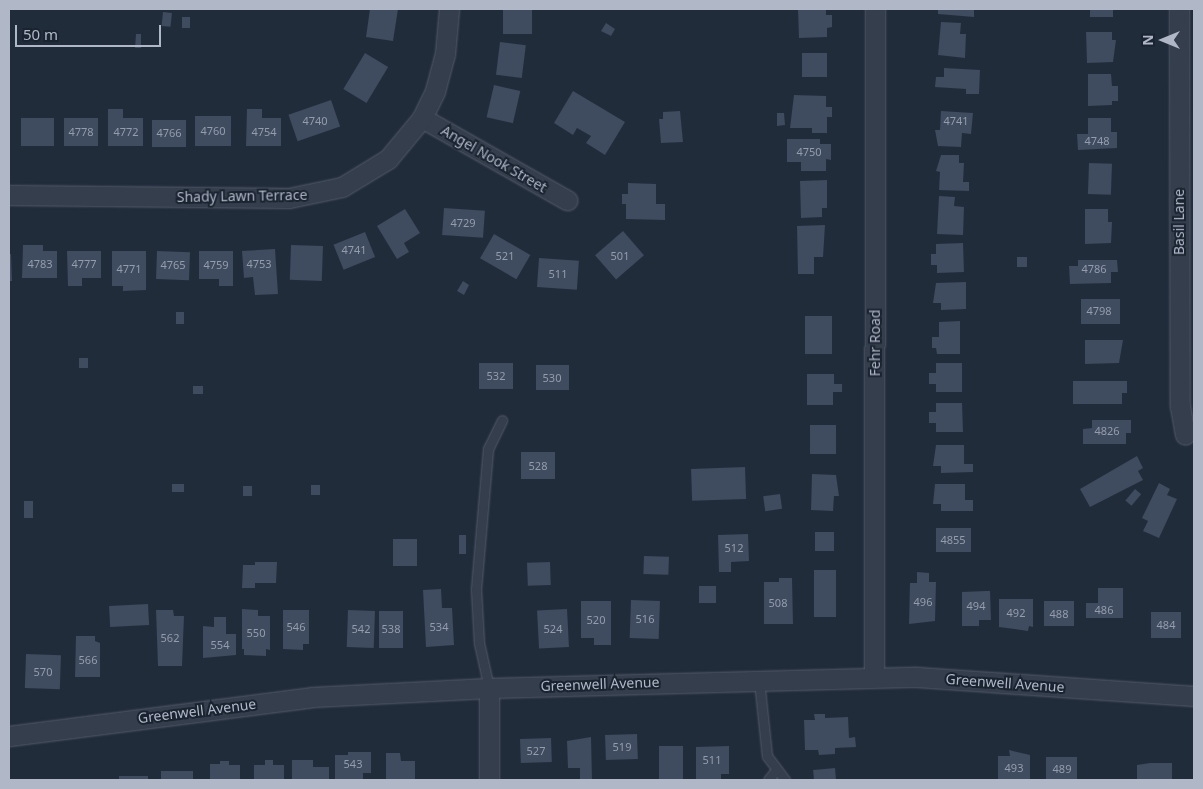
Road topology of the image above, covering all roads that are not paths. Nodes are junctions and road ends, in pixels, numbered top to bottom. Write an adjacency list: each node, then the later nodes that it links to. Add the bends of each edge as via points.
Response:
1 (449, 9): 4 (street, Shady Lawn Terrace, via 445,54 436,90)
2 (875, 9): 9 (street, Fehr Road)
3 (1179, 9): 8 (street, Basil Lane, via 1180,406)
4 (422, 118): 5 (street, Shady Lawn Terrace, via 388,159 350,183 316,195 289,198); 6 (street, Angel Nook Street)
5 (9, 194)
6 (566, 200)
7 (502, 420): 11 (lane, via 488,449 476,589 479,643)
8 (1185, 435)
9 (874, 677): 10 (street, Greenwell Avenue); 12 (street, Greenwell Avenue)
10 (759, 680): 11 (street, Greenwell Avenue); 14 (lane, via 767,756)
11 (489, 688): 13 (street, Greenwell Avenue, via 312,697); 15 (street)
12 (1194, 696)
13 (9, 736)
14 (776, 770): 16 (lane); 17 (lane)
15 (489, 780)
16 (768, 780)
17 (785, 780)

